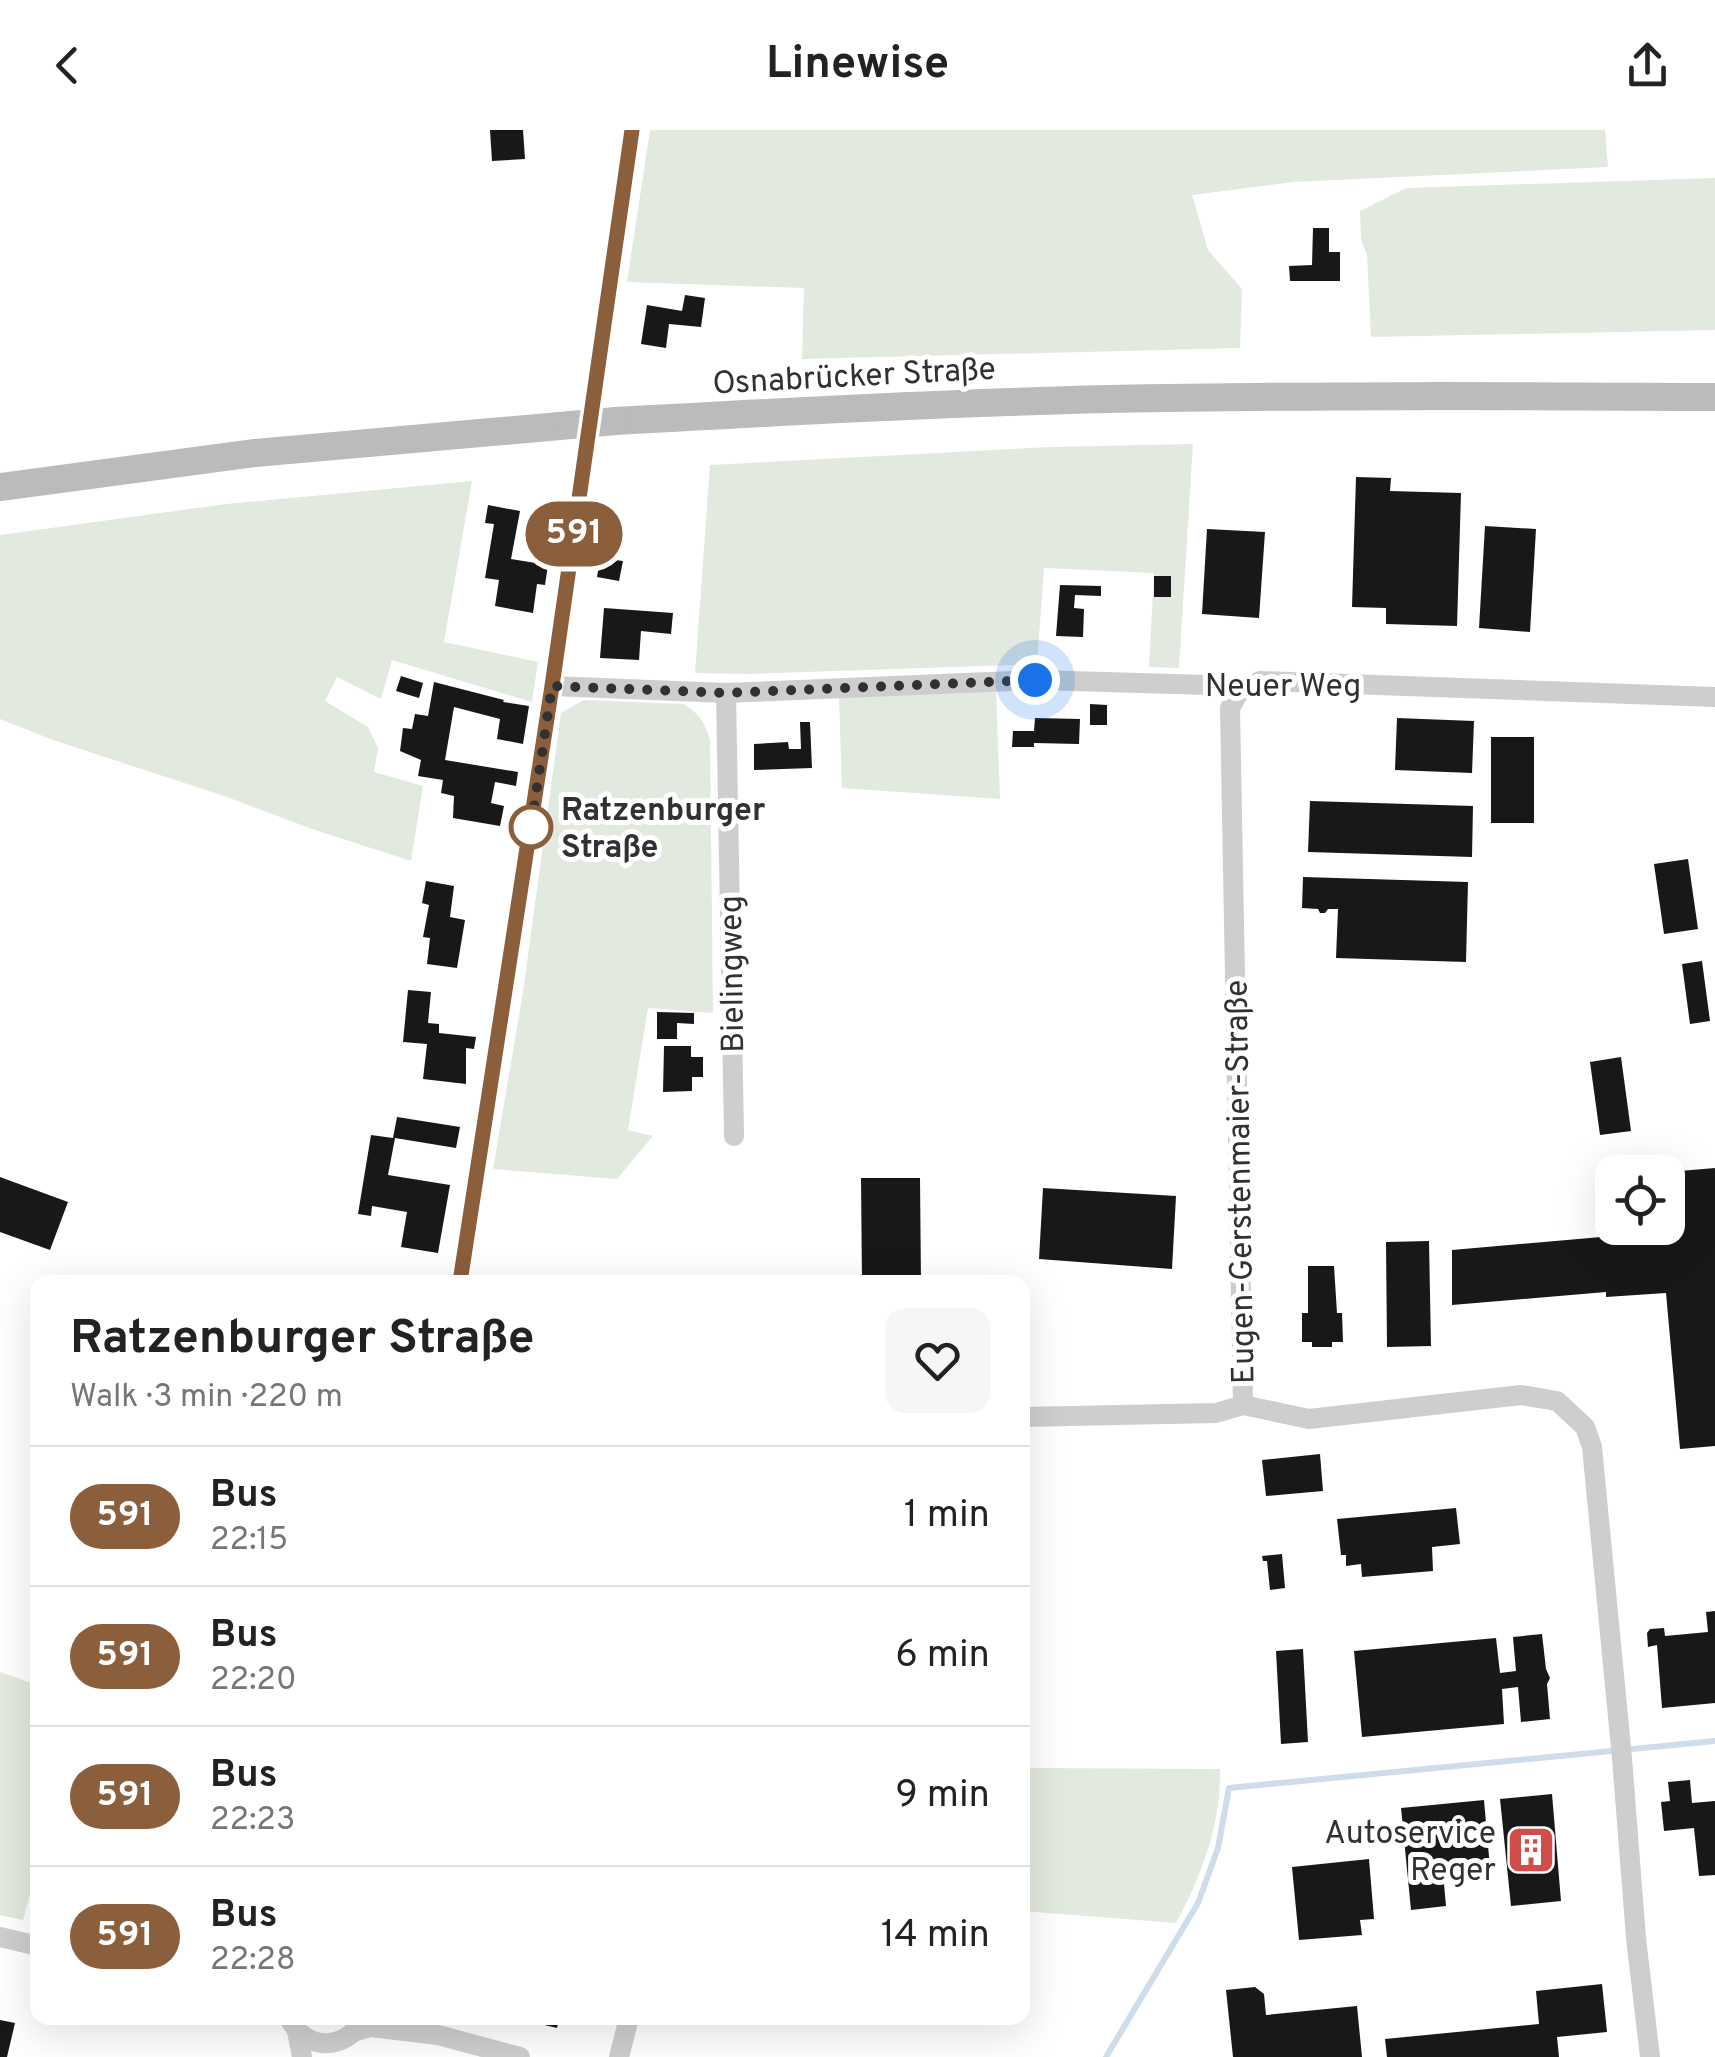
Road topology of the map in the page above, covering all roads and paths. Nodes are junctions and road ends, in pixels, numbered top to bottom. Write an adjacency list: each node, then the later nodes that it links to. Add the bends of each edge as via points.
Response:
1 (632, 130): 4 (street)
2 (1715, 397): 3 (main road, Osnabrücker Straße, bridge, via 1107,399 839,409 616,421 255,454)
3 (0, 487)
4 (552, 686): 6 (street, Neuer Weg); 9 (street)
5 (1240, 691): 6 (street, Neuer Weg, via 1035,680); 7 (street, Neuer Weg, via 1260,681); 10 (street, Eugen-Gerstenmaier-Straße, via 1230,708)
6 (726, 693): 8 (street, Bielingweg)
7 (1715, 697)
8 (734, 1136)
9 (461, 1275)
10 (1243, 1405): 11 (street, via 1216,1413); 25 (street, Eugen-Gerstenmaier-Straße, via 1309,1419 1521,1395 1557,1401 1585,1426)
11 (1030, 1417)
12 (0, 1936): 13 (street)
13 (30, 1944)
14 (293, 2025): 22 (street)
15 (294, 2025): 21 (street)
16 (360, 2025): 21 (street)
17 (364, 2025): 20 (street)
18 (420, 2025): 20 (street)
19 (626, 2025): 24 (street)
20 (438, 2034): 23 (street)
21 (334, 2049)
22 (302, 2057)
23 (520, 2057)
24 (618, 2057)
25 (1650, 2057)

